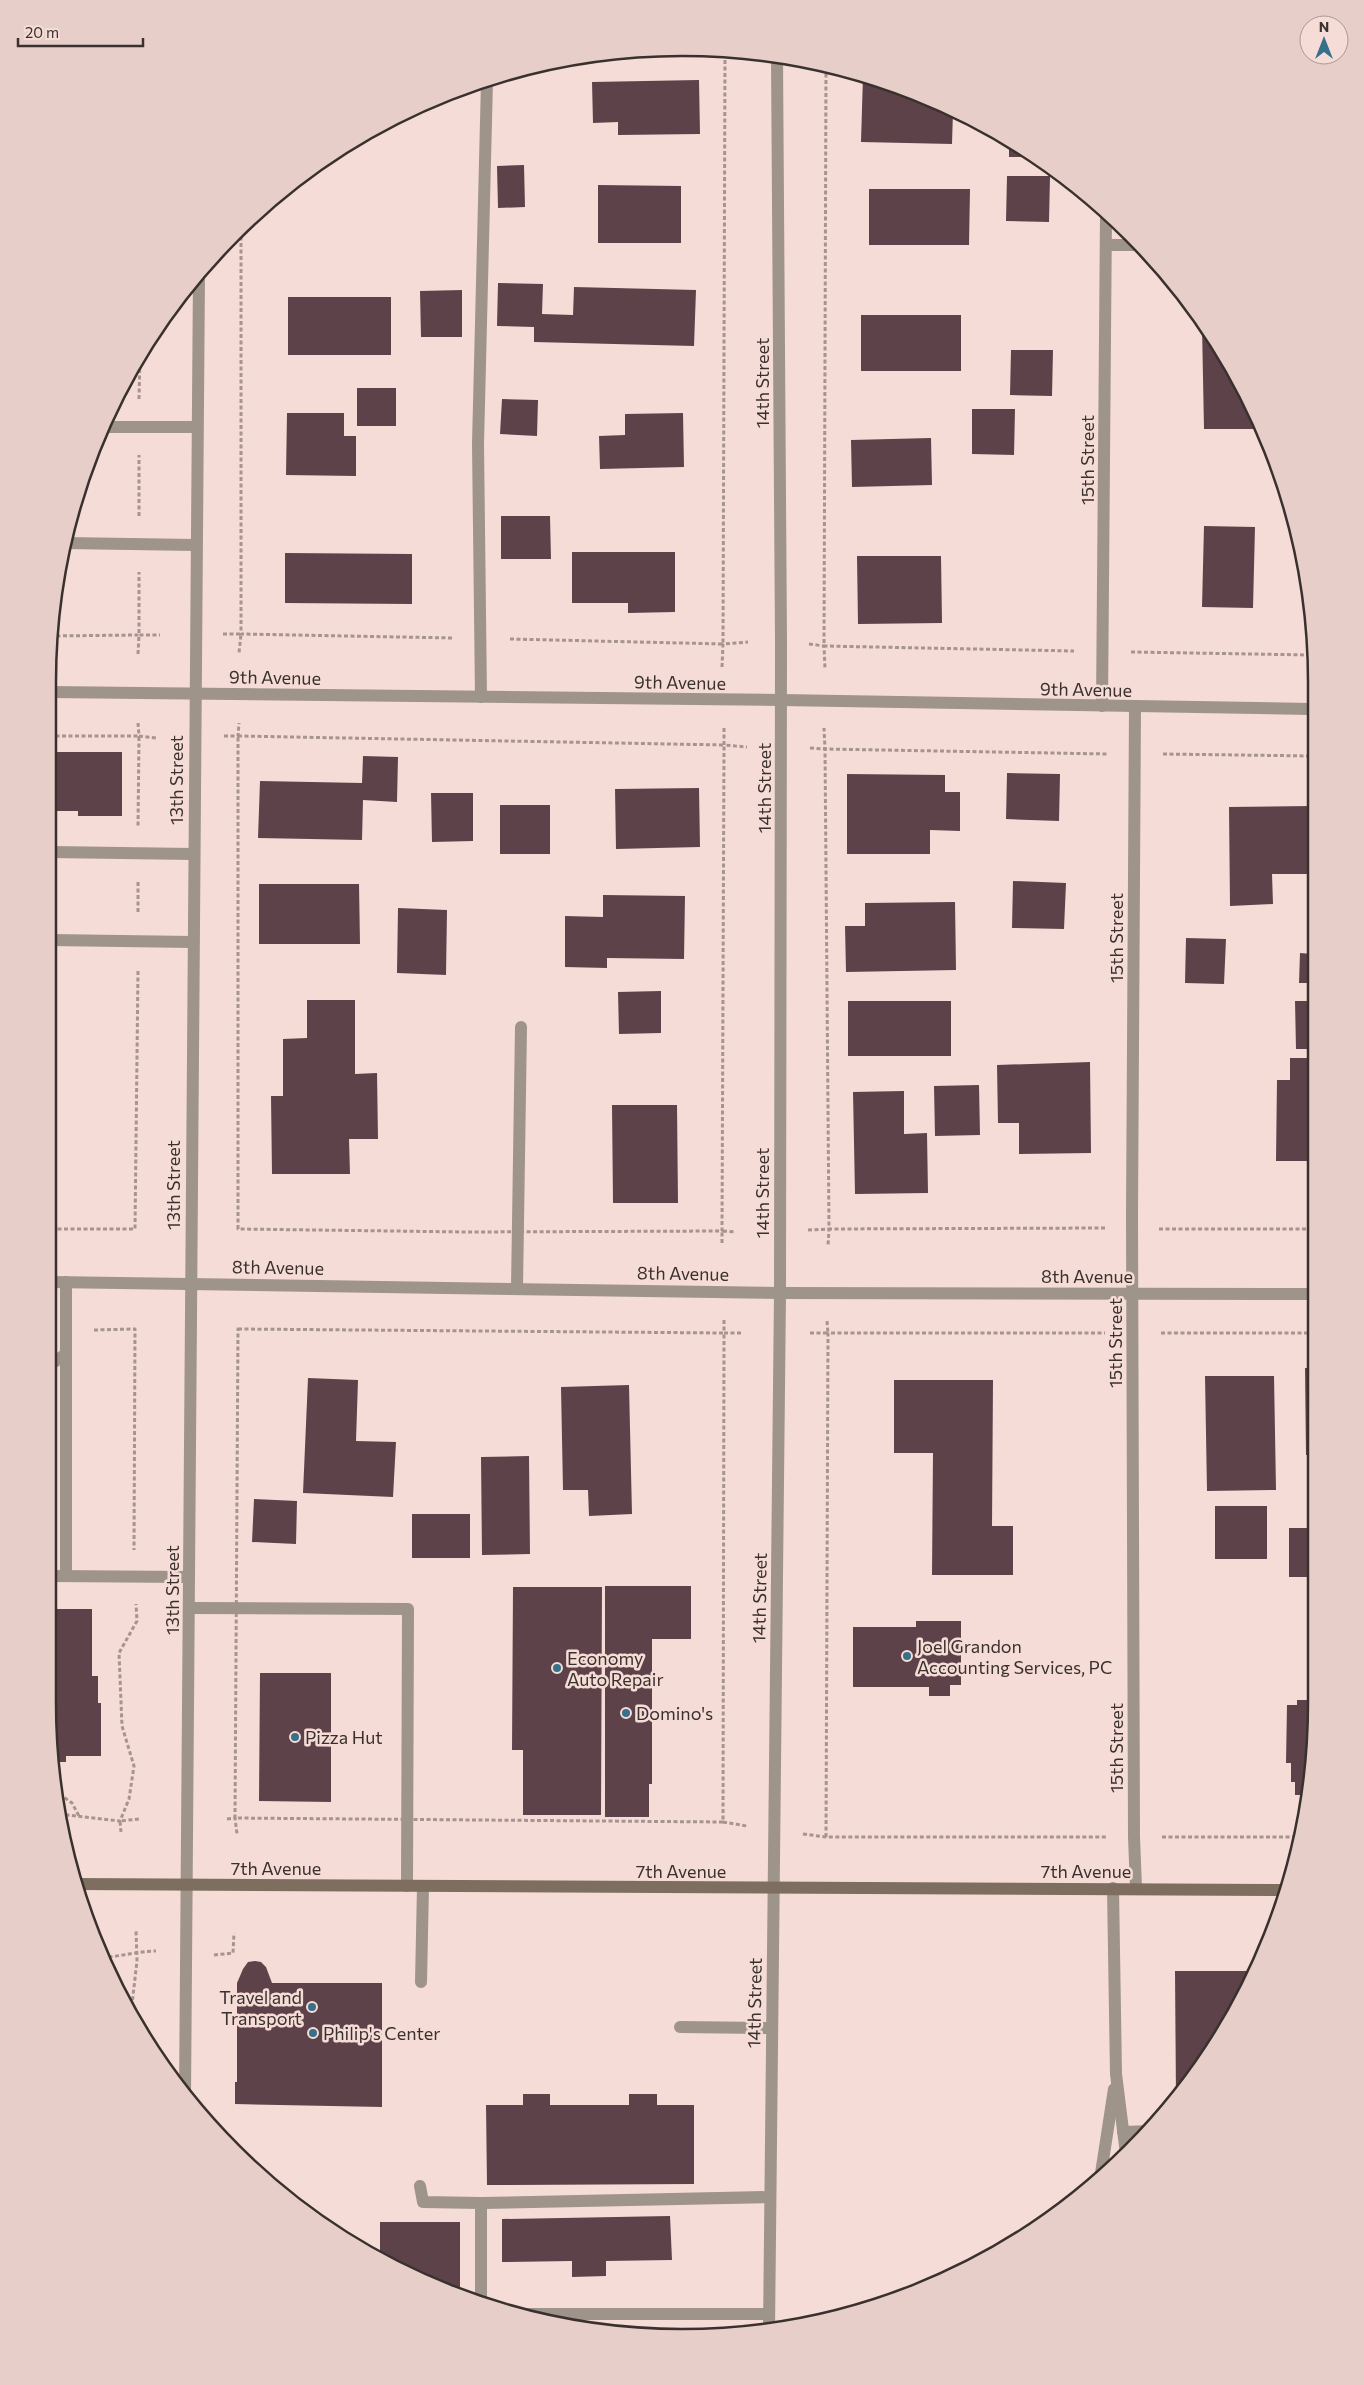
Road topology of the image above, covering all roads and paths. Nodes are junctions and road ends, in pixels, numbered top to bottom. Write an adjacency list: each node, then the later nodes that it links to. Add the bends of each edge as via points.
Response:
1 (725, 58): 19 (path)
2 (777, 64): 31 (street, 14th Street)
3 (826, 73): 21 (path)
4 (487, 87): 17 (street, via 478,444)
5 (1106, 223): 7 (street, 15th Street)
6 (241, 239): 16 (path)
7 (1106, 245): 8 (street); 22 (street, 15th Street)
8 (1129, 245)
9 (199, 285): 11 (street, 13th Street)
10 (112, 426): 11 (street)
11 (197, 426): 13 (street, 13th Street)
12 (72, 543): 13 (street)
13 (195, 545): 29 (street, 13th Street)
14 (160, 634): 24 (path, via 139,635)
15 (220, 634): 16 (path)
16 (241, 634): 17 (path); 23 (path)
17 (480, 639): 19 (path); 30 (street)
18 (748, 642): 19 (path)
19 (722, 644): 26 (path)
20 (806, 644): 21 (path)
21 (824, 646): 22 (path); 27 (path)
22 (1103, 651): 25 (path); 32 (street, 15th Street)
23 (239, 653)
24 (138, 654)
25 (1307, 655)
26 (722, 667)
27 (825, 668)
28 (56, 692): 29 (street, 9th Avenue)
29 (194, 693): 30 (street, 9th Avenue); 53 (street, 13th Street)
30 (481, 697): 31 (street, 9th Avenue)
31 (781, 700): 32 (street, 9th Avenue); 73 (street, 14th Street)
32 (1102, 706): 33 (street, 9th Avenue)
33 (1135, 707): 34 (street, 9th Avenue); 74 (street, 15th Street)
34 (1308, 709)
35 (239, 718): 42 (path)
36 (724, 722): 44 (path)
37 (824, 722): 47 (path)
38 (138, 723): 40 (path)
39 (56, 736): 40 (path)
40 (139, 736): 43 (path); 52 (path)
41 (222, 736): 42 (path)
42 (238, 736): 44 (path); 65 (path, via 238,1229)
43 (156, 738)
44 (724, 745): 45 (path); 64 (path)
45 (747, 746)
46 (808, 748): 47 (path)
47 (825, 749): 48 (path); 61 (path)
48 (1113, 754)
49 (1156, 754): 50 (path)
50 (1308, 756)
51 (56, 852): 52 (street)
52 (138, 854): 53 (street); 55 (path)
53 (193, 854): 56 (street, 13th Street)
54 (56, 940): 55 (street)
55 (138, 942): 56 (street); 60 (path, via 134,1229)
56 (192, 942): 71 (street, 13th Street)
57 (520, 1027): 65 (street)
58 (1108, 1228): 61 (path)
59 (1308, 1228): 62 (path)
60 (56, 1229)
61 (829, 1229): 63 (path); 68 (path)
62 (1154, 1229)
63 (808, 1230)
64 (722, 1231): 65 (path); 66 (path); 67 (path)
65 (517, 1232): 72 (street)
66 (736, 1232)
67 (722, 1243)
68 (828, 1246)
69 (56, 1282): 70 (street, 8th Avenue)
70 (66, 1282): 71 (street, 8th Avenue); 78 (street)
71 (190, 1283): 72 (street, 8th Avenue); 90 (street, 13th Street)
72 (517, 1288): 73 (street, 8th Avenue)
73 (780, 1293): 74 (street, 8th Avenue); 102 (street, 14th Street)
74 (1132, 1293): 75 (street, 8th Avenue); 83 (street, 15th Street)
75 (1308, 1294)
76 (724, 1318): 79 (path)
77 (827, 1319): 82 (path)
78 (66, 1330): 85 (street); 89 (path, via 135,1329)
79 (724, 1333): 80 (path); 92 (path, via 238,1329); 101 (path)
80 (741, 1333)
81 (810, 1333): 82 (path)
82 (828, 1333): 83 (path); 105 (path)
83 (1132, 1333): 84 (path); 106 (street, 15th Street)
84 (1308, 1333)
85 (66, 1354): 86 (street); 88 (street)
86 (56, 1361)
87 (56, 1576): 88 (street)
88 (66, 1576): 89 (street)
89 (135, 1577): 90 (street); 100 (path, via 137,1621 119,1653 122,1726 134,1766 129,1799)
90 (189, 1577): 91 (street, 13th Street)
91 (189, 1608): 92 (street); 109 (street, 13th Street)
92 (236, 1608): 96 (path); 99 (street, via 408,1609)
93 (64, 1797): 95 (path, via 72,1803)
94 (66, 1815): 95 (path)
95 (79, 1816): 100 (path)
96 (235, 1818): 98 (path); 99 (path); 104 (path)
97 (139, 1819): 100 (path)
98 (227, 1819)
99 (407, 1819): 101 (path); 110 (street)
100 (120, 1821): 103 (path)
101 (722, 1822): 102 (path)
102 (774, 1830): 105 (path); 114 (street, 14th Street)
103 (121, 1832)
104 (237, 1834)
105 (826, 1837): 106 (path)
106 (1134, 1837): 107 (path); 113 (street, 15th Street)
107 (1293, 1837)
108 (83, 1884): 109 (main road, 7th Avenue)
109 (188, 1884): 110 (main road, 7th Avenue); 127 (street, 13th Street)
110 (407, 1886): 111 (main road, 7th Avenue)
111 (423, 1886): 114 (main road, 7th Avenue); 122 (street)
112 (1113, 1888): 113 (main road, 7th Avenue); 114 (main road, 7th Avenue); 126 (street)
113 (1136, 1888): 115 (main road, 7th Avenue)
114 (774, 1889): 125 (street, 14th Street)
115 (1279, 1890)
116 (136, 1930): 118 (path)
117 (234, 1933): 120 (path, via 233,1953)
118 (136, 1951): 119 (path); 121 (path); 123 (path)
119 (156, 1951)
120 (213, 1955)
121 (111, 1957)
122 (421, 1982)
123 (133, 2002)
124 (680, 2027): 125 (street)
125 (772, 2028): 133 (street, 14th Street)
126 (1116, 2074): 129 (street); 131 (street)
127 (185, 2083)
128 (1137, 2131): 129 (street)
129 (1124, 2132): 130 (street)
130 (1125, 2144)
131 (1102, 2166)
132 (420, 2186): 134 (street, via 423,2202)
133 (770, 2197): 134 (street); 137 (street, 14th Street)
134 (481, 2203): 135 (street)
135 (481, 2296)
136 (548, 2314): 137 (street)
137 (769, 2314): 138 (street, 14th Street)
138 (769, 2322)

